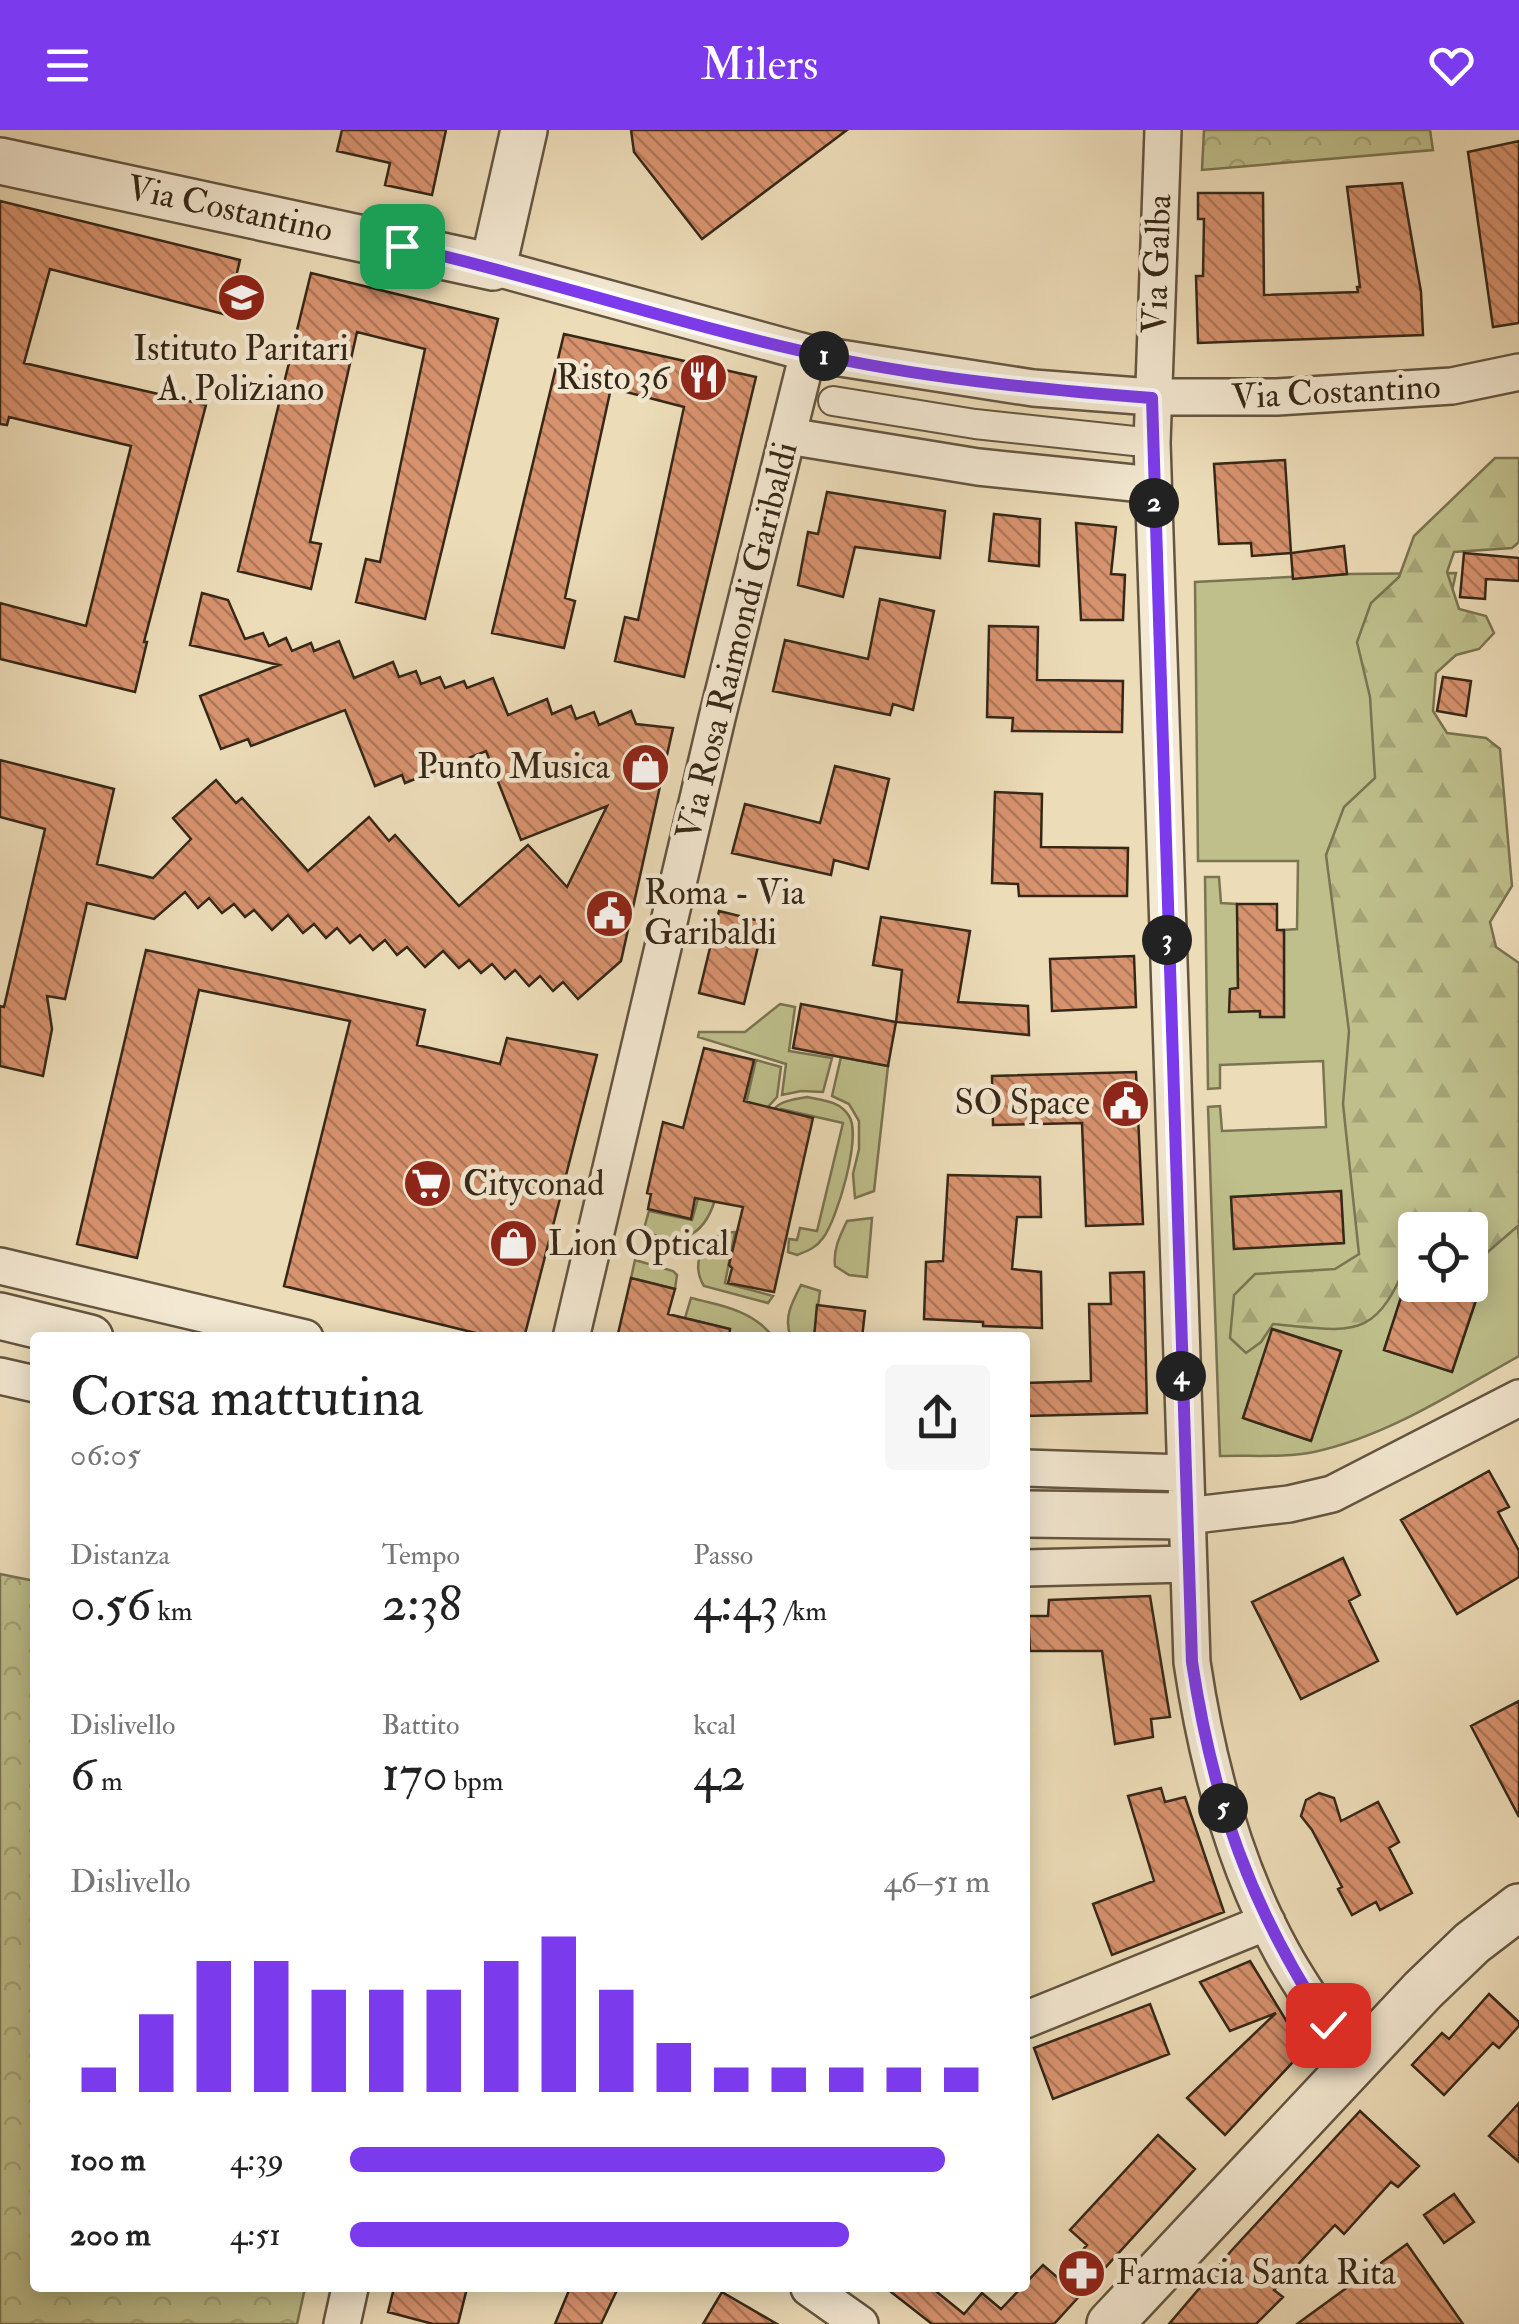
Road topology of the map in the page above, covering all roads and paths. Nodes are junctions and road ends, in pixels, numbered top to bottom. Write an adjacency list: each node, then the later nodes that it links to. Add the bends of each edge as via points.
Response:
1 (524, 130): 4 (street)
2 (1162, 130): 7 (street, Via Galba)
3 (0, 161): 4 (street, Via Costantino)
4 (492, 267): 5 (street, Via Costantino)
5 (808, 353): 7 (street, Via Costantino, via 1033,388); 9 (street, Via Rosa Raimondi Garibaldi)
6 (1519, 372): 7 (street, Via Costantino, via 1410,390)
7 (1152, 398): 11 (street, Via Galba)
8 (833, 400): 10 (street)
9 (788, 436): 11 (street); 16 (street, Via Rosa Raimondi Garibaldi)
10 (1134, 441)
11 (1153, 486): 21 (street, Via Galba)
12 (0, 1266): 15 (street)
13 (0, 1316): 14 (street)
14 (65, 1332)
15 (280, 1332)
16 (573, 1332)
17 (0, 1376): 18 (street)
18 (30, 1383)
19 (1519, 1398): 21 (street, via 1332,1494 1289,1504)
20 (1030, 1469): 21 (street)
21 (1185, 1494): 22 (street); 23 (street, Via Galba)
22 (1030, 1513)
23 (1186, 1564): 24 (street); 26 (street, Via Galba, via 1192,1662 1211,1770)
24 (1030, 1568)
25 (1519, 1906): 28 (street, via 1441,1972)
26 (1267, 1922): 27 (street); 28 (street, Via Galba)
27 (1030, 2018)
28 (1354, 2063): 33 (street)
29 (349, 2292): 31 (street)
30 (815, 2292): 32 (street)
31 (342, 2324)
32 (860, 2324)
33 (1110, 2324)

